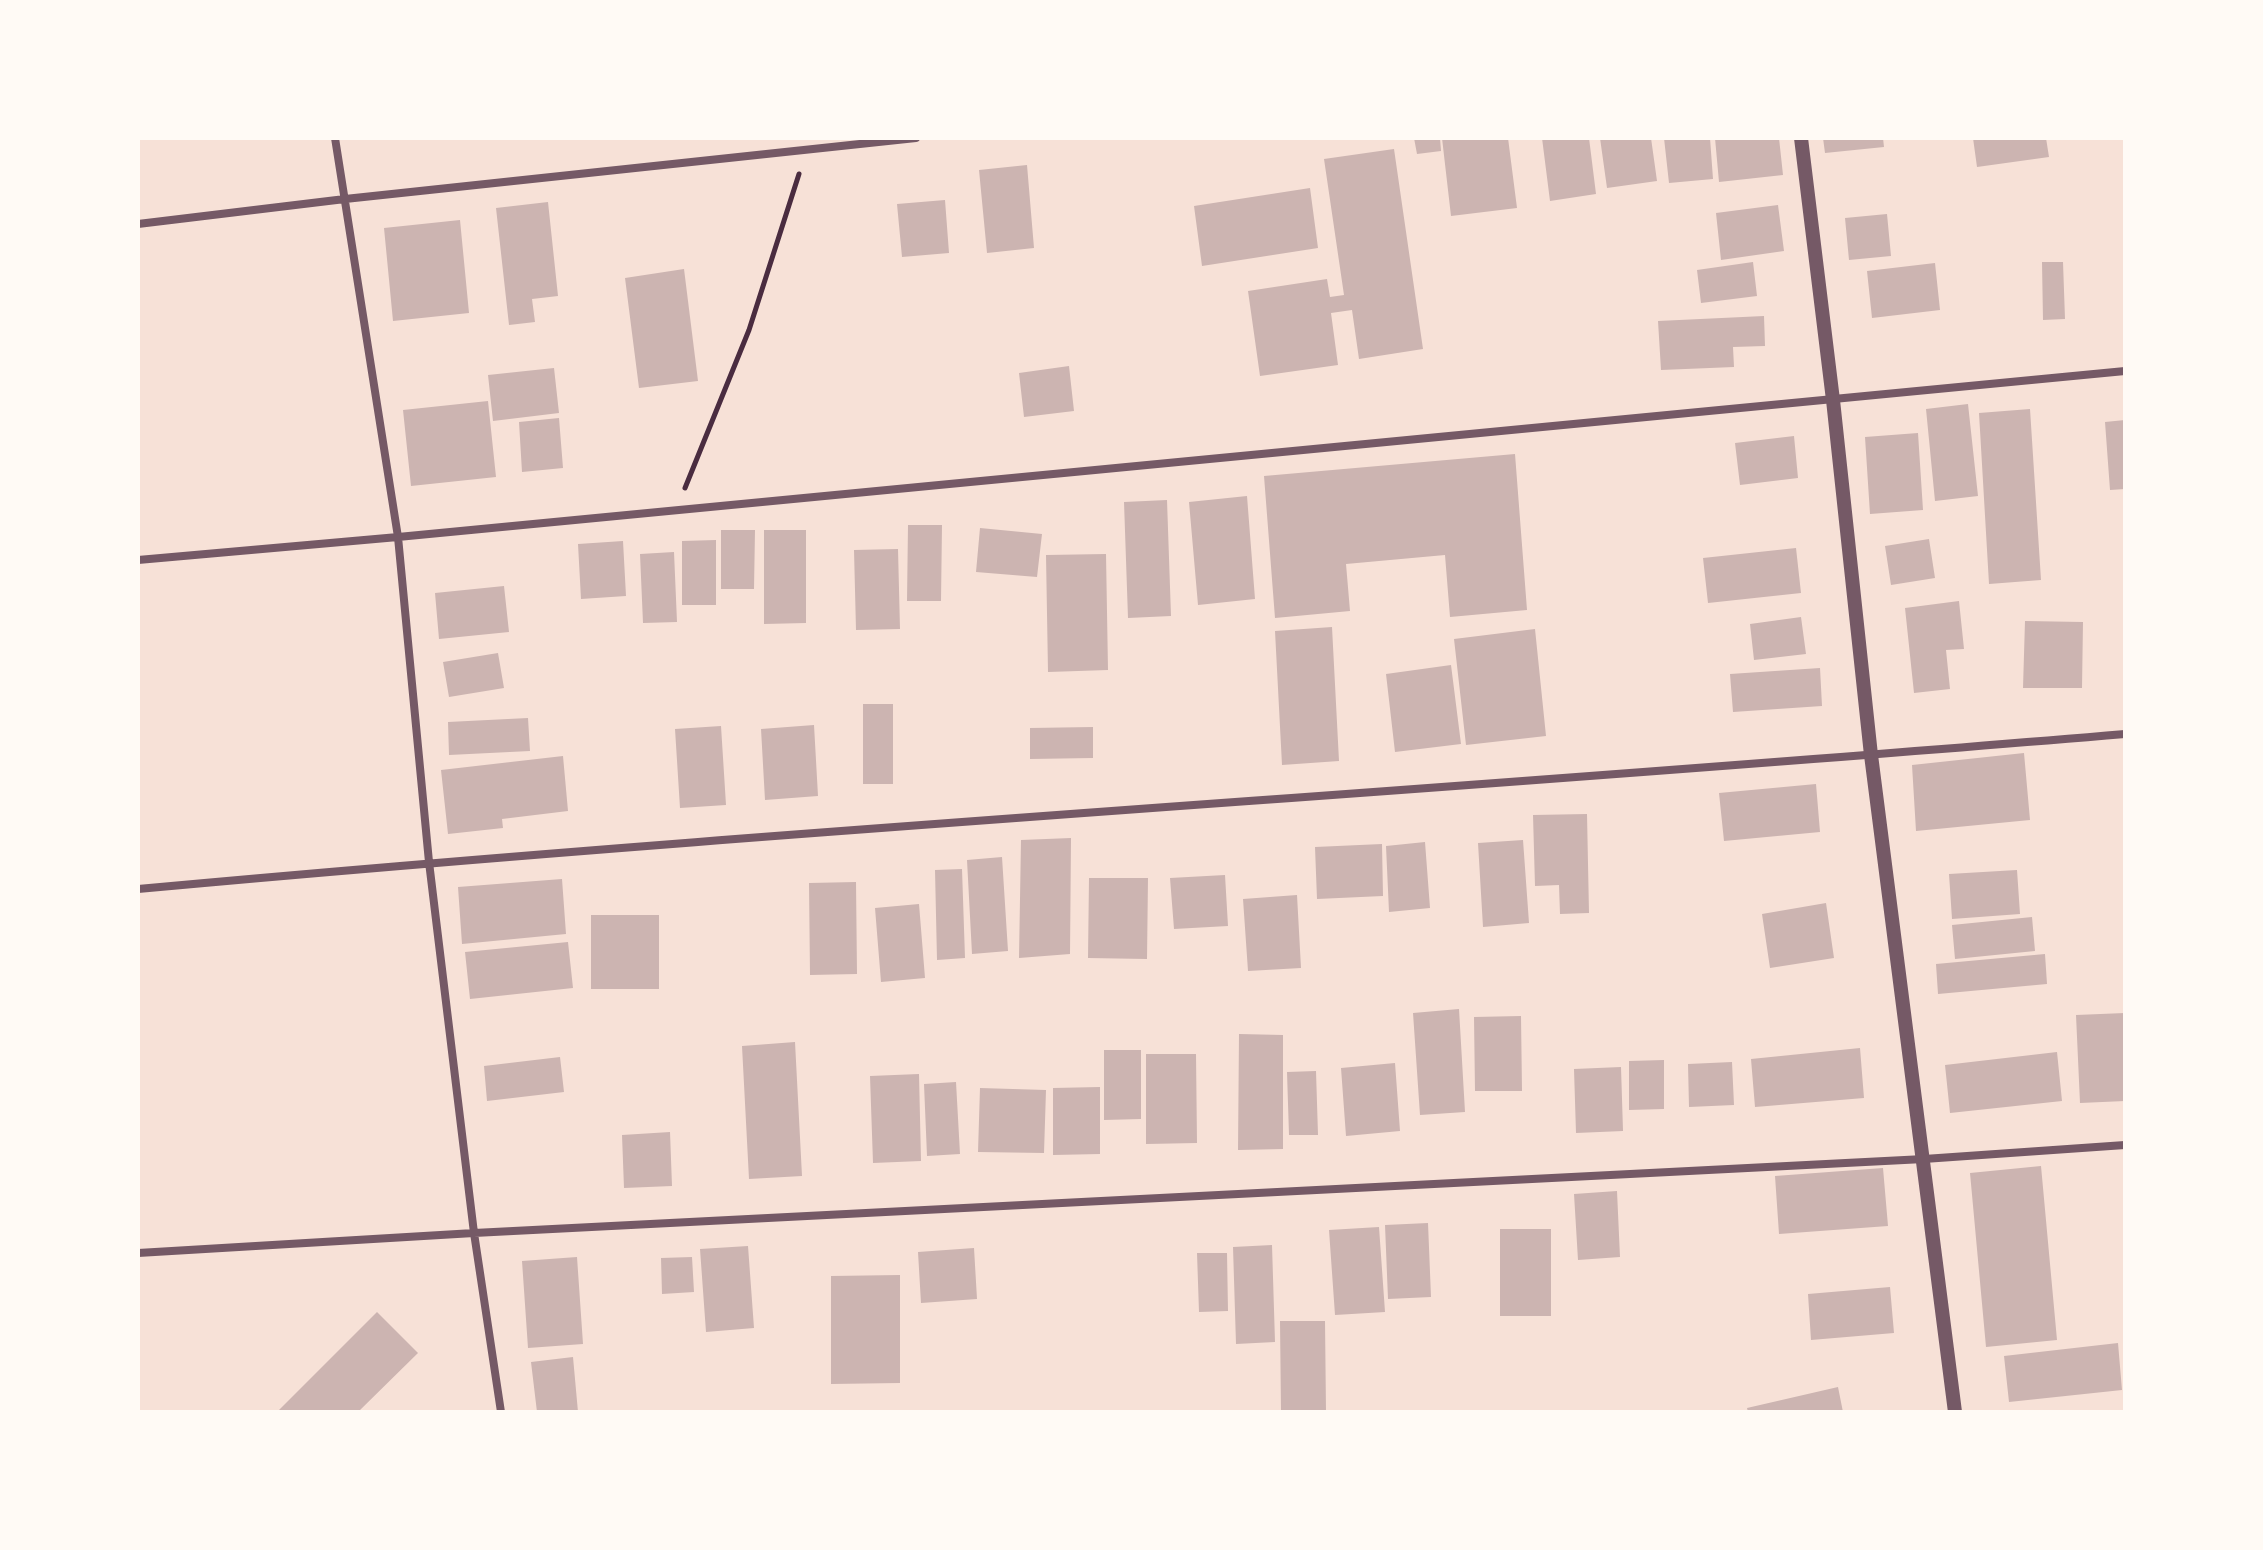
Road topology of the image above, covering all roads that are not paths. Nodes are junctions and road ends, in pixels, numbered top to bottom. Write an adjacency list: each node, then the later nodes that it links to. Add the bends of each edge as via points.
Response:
1 (335, 138): 4 (street)
2 (916, 138): 4 (street)
3 (1801, 138): 7 (street)
4 (345, 199): 5 (street); 8 (street)
5 (138, 224)
6 (2125, 371): 7 (street)
7 (1833, 400): 8 (street); 11 (street)
8 (398, 537): 9 (street); 12 (street)
9 (138, 560)
10 (2125, 734): 11 (street)
11 (1871, 755): 12 (street); 15 (street)
12 (429, 862): 13 (street); 16 (street)
13 (138, 889)
14 (2125, 1145): 15 (street)
15 (1924, 1159): 16 (street); 19 (street)
16 (474, 1233): 17 (street); 18 (street)
17 (138, 1253)
18 (501, 1412)
19 (1955, 1412)

